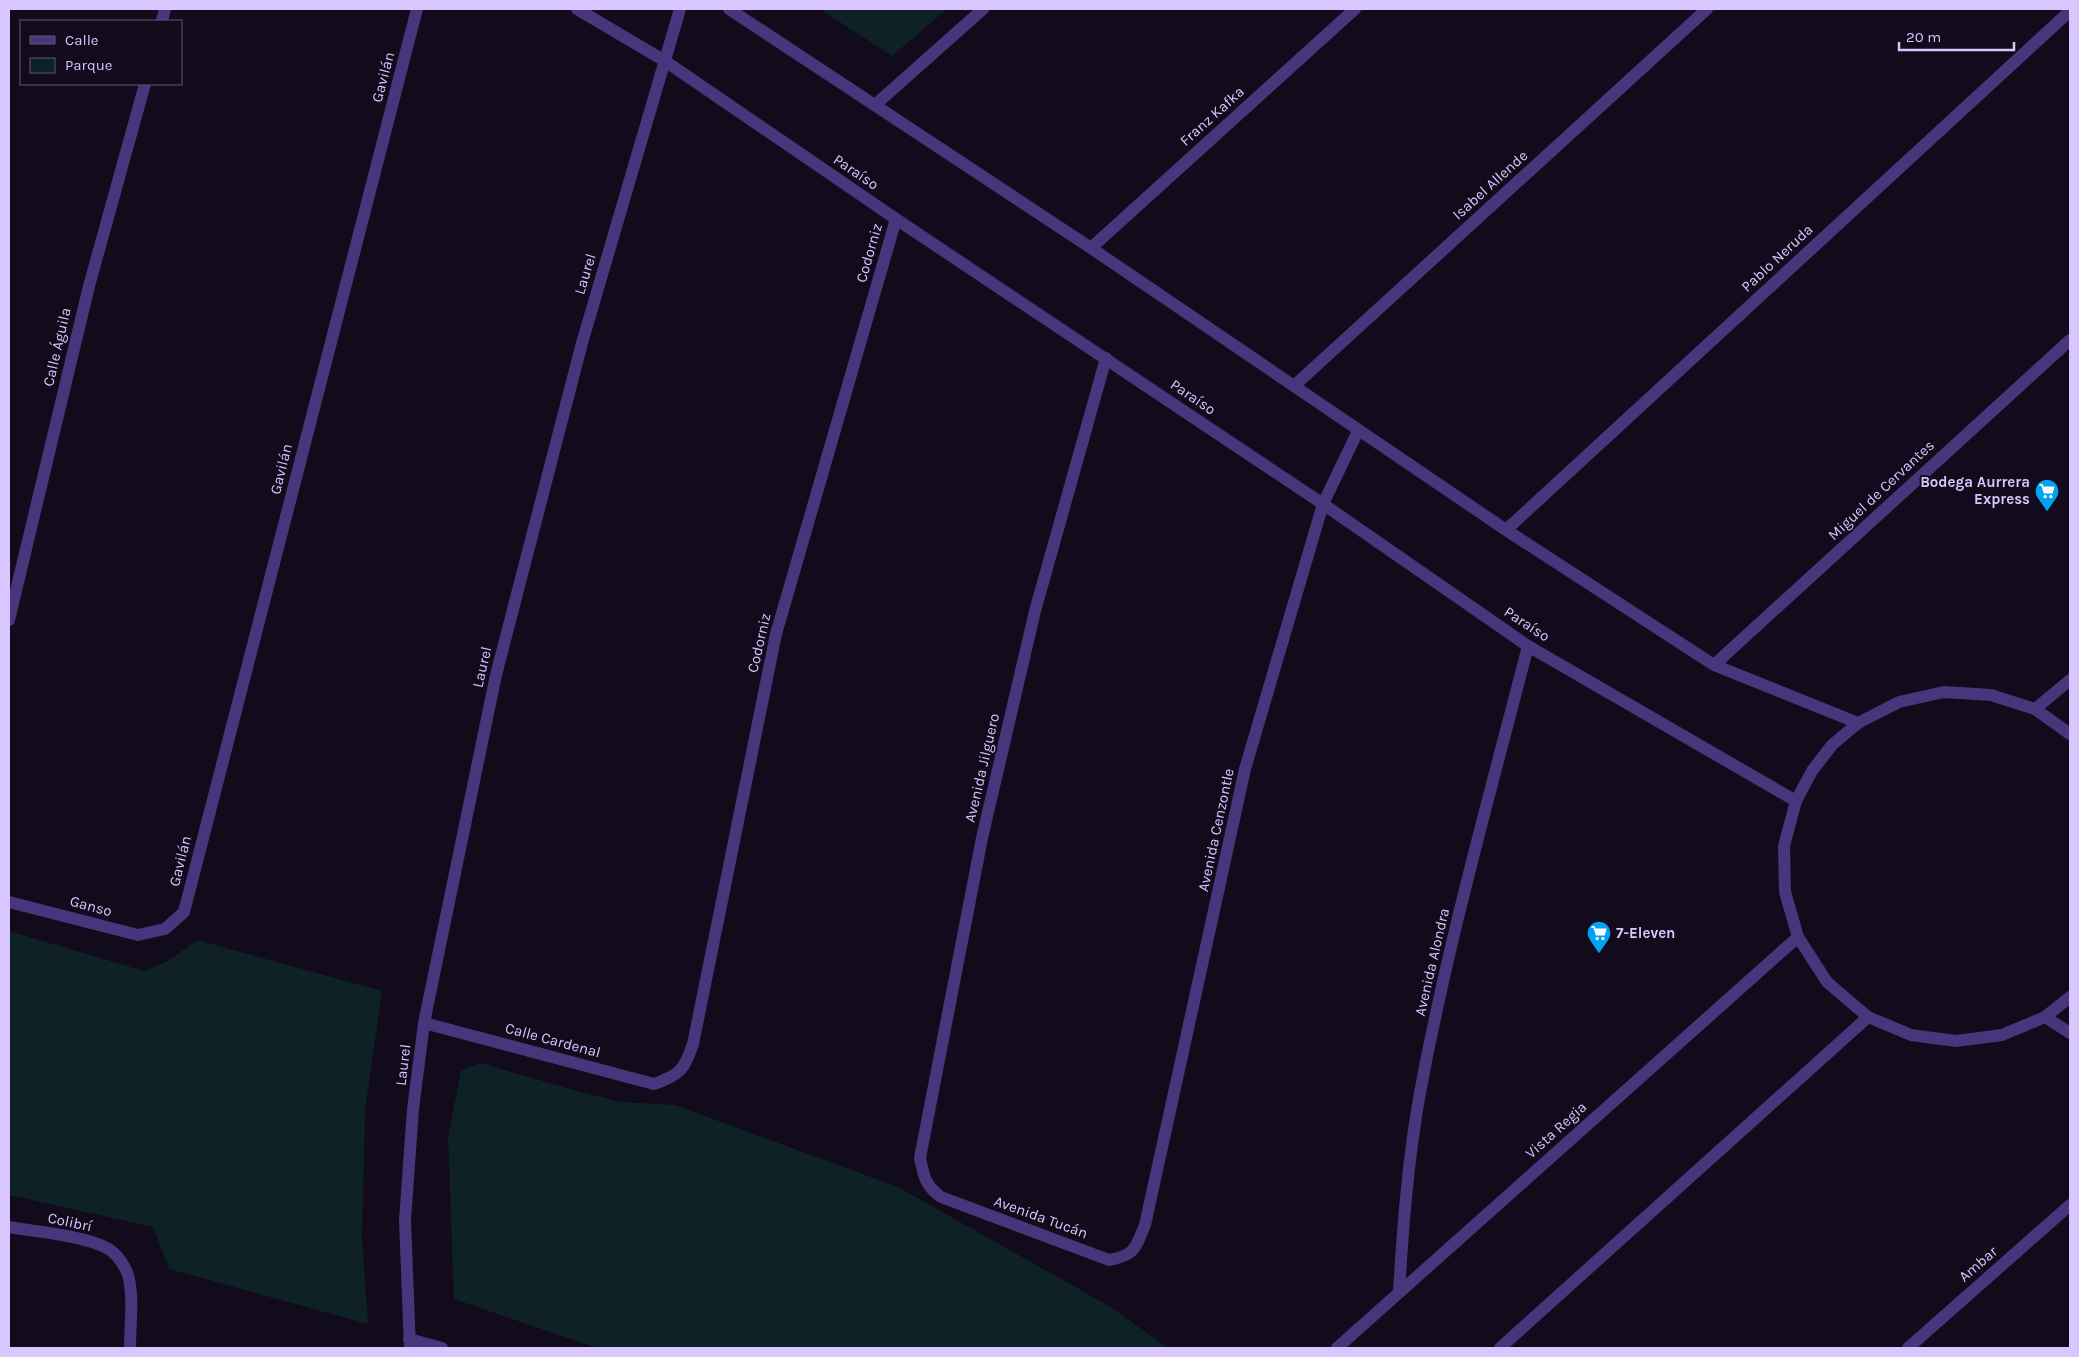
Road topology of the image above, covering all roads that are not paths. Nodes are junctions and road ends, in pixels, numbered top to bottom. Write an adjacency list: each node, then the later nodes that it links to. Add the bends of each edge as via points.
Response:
1 (417, 9): 29 (street, Gavilán, via 184,912)
2 (577, 9): 9 (street, Paraíso)
3 (680, 9): 9 (street, Laurel)
4 (729, 9): 11 (street)
5 (983, 9): 11 (street)
6 (1355, 9): 13 (street, Franz Kafka)
7 (1707, 9): 16 (street, Isabel Allende)
8 (2070, 11): 19 (street, Pablo Neruda)
9 (665, 61): 12 (street, Paraíso); 34 (street, Laurel, via 582,343 498,666)
10 (145, 85): 20 (street, Calle Águila, via 88,286)
11 (875, 105): 13 (street)
12 (896, 219): 15 (street, Paraíso); 36 (street, Codorniz, via 776,634 694,1044 686,1065)
13 (1091, 248): 16 (street)
14 (2070, 340): 22 (street, Miguel de Cervantes)
15 (1106, 358): 18 (street, Paraíso); 37 (street, Avenida Jilguero, via 1035,611 982,838 920,1158)
16 (1295, 385): 17 (street)
17 (1358, 432): 18 (street, Avenida Cenzontle); 19 (street)
18 (1323, 504): 21 (street, Paraíso); 40 (street, Avenida Cenzontle, via 1245,769 1145,1226)
19 (1506, 530): 22 (street)
20 (9, 620)
21 (1528, 646): 27 (street, Paraíso); 41 (street, Avenida Alondra, via 1450,953 1420,1094 1405,1196)
22 (1714, 666): 25 (street)
23 (2070, 680): 24 (street)
24 (2035, 710): 25 (street, via 1991,695 1944,692 1899,702); 26 (street)
25 (1858, 723): 27 (street, via 1832,745 1812,771)
26 (2070, 734)
27 (1796, 801): 30 (street, via 1784,846 1785,892)
28 (9, 902): 29 (street, Ganso, via 138,936)
29 (165, 929)
30 (1798, 937): 32 (street, via 1827,982); 41 (street, Vista Regia)
31 (2070, 997): 33 (street)
32 (1868, 1016): 33 (street, via 1911,1035 1956,1041 2002,1035); 46 (street)
33 (2044, 1017): 35 (street)
34 (424, 1023): 36 (street, Calle Cardenal, via 654,1084); 42 (street, Laurel, via 413,1109 405,1220)
35 (2070, 1033)
36 (673, 1077)
37 (931, 1190): 40 (street, Avenida Tucán, via 941,1198 1109,1260 1126,1256)
38 (2070, 1205): 47 (street, Ambar)
39 (9, 1227): 43 (street, Colibrí, via 87,1241 108,1249 120,1260 130,1287)
40 (1137, 1244)
41 (1399, 1292): 45 (street, Vista Regia)
42 (410, 1344): 44 (street)
43 (130, 1348)
44 (442, 1348)
45 (1336, 1348)
46 (1500, 1348)
47 (1908, 1348)

